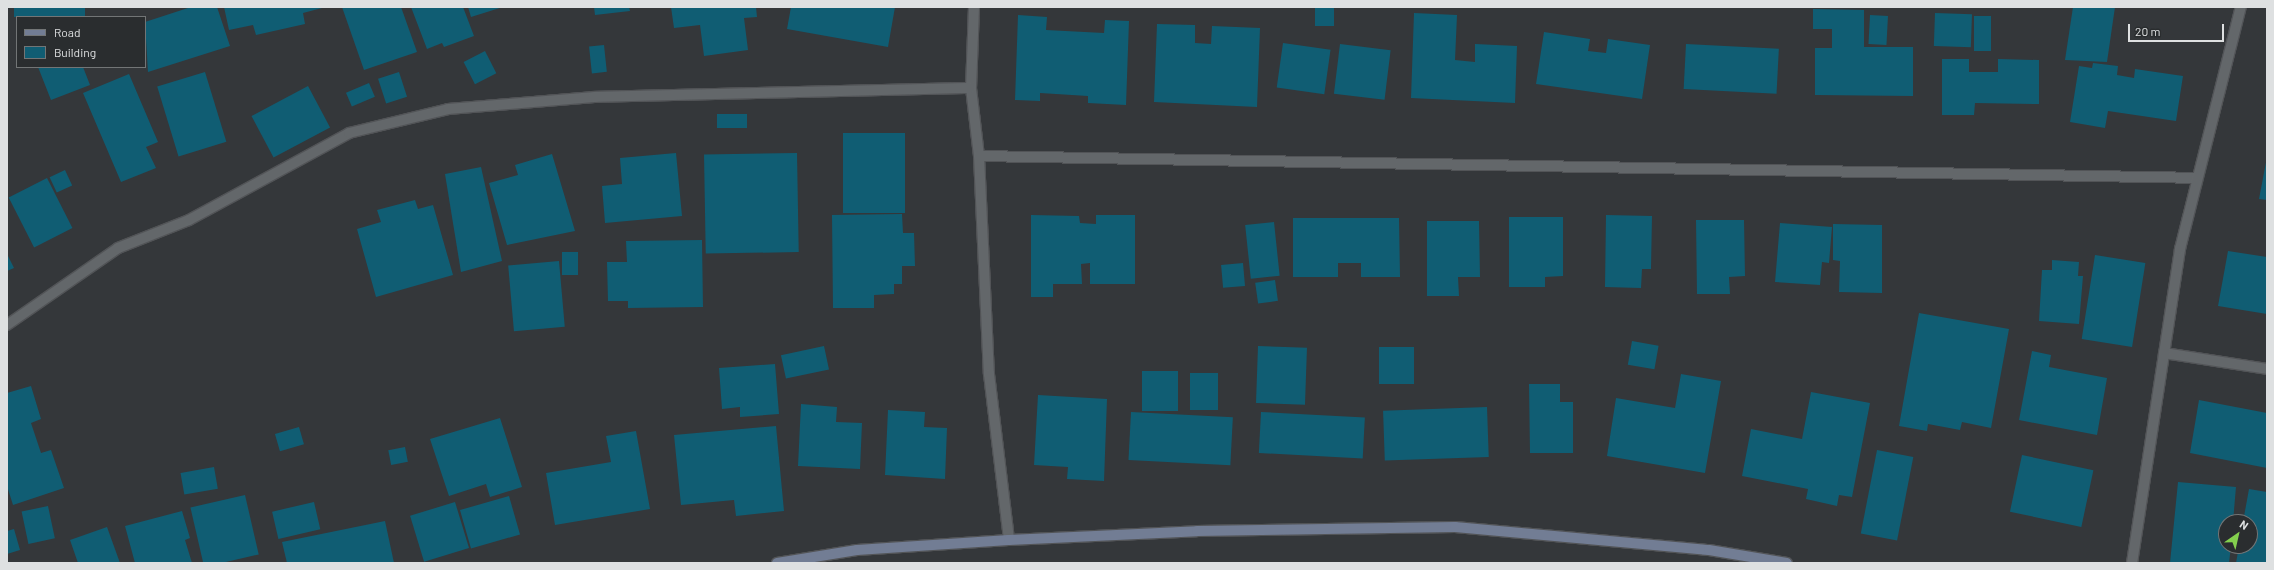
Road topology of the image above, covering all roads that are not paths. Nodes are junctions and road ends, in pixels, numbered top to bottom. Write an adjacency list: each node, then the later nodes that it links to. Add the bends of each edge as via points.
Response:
1 (974, 7): 3 (street)
2 (2241, 7): 5 (street)
3 (971, 88): 4 (street); 6 (street, via 595,97 448,109 349,133 189,220 118,248)
4 (979, 156): 5 (street); 9 (street, via 989,374)
5 (2198, 178): 7 (street, via 2180,249)
6 (7, 325)
7 (2164, 353): 8 (street); 12 (street)
8 (2267, 369)
9 (1009, 540): 10 (street, via 857,550); 11 (street, via 1197,531 1454,527 1709,550)
10 (778, 563)
11 (1787, 563)
12 (2132, 563)

